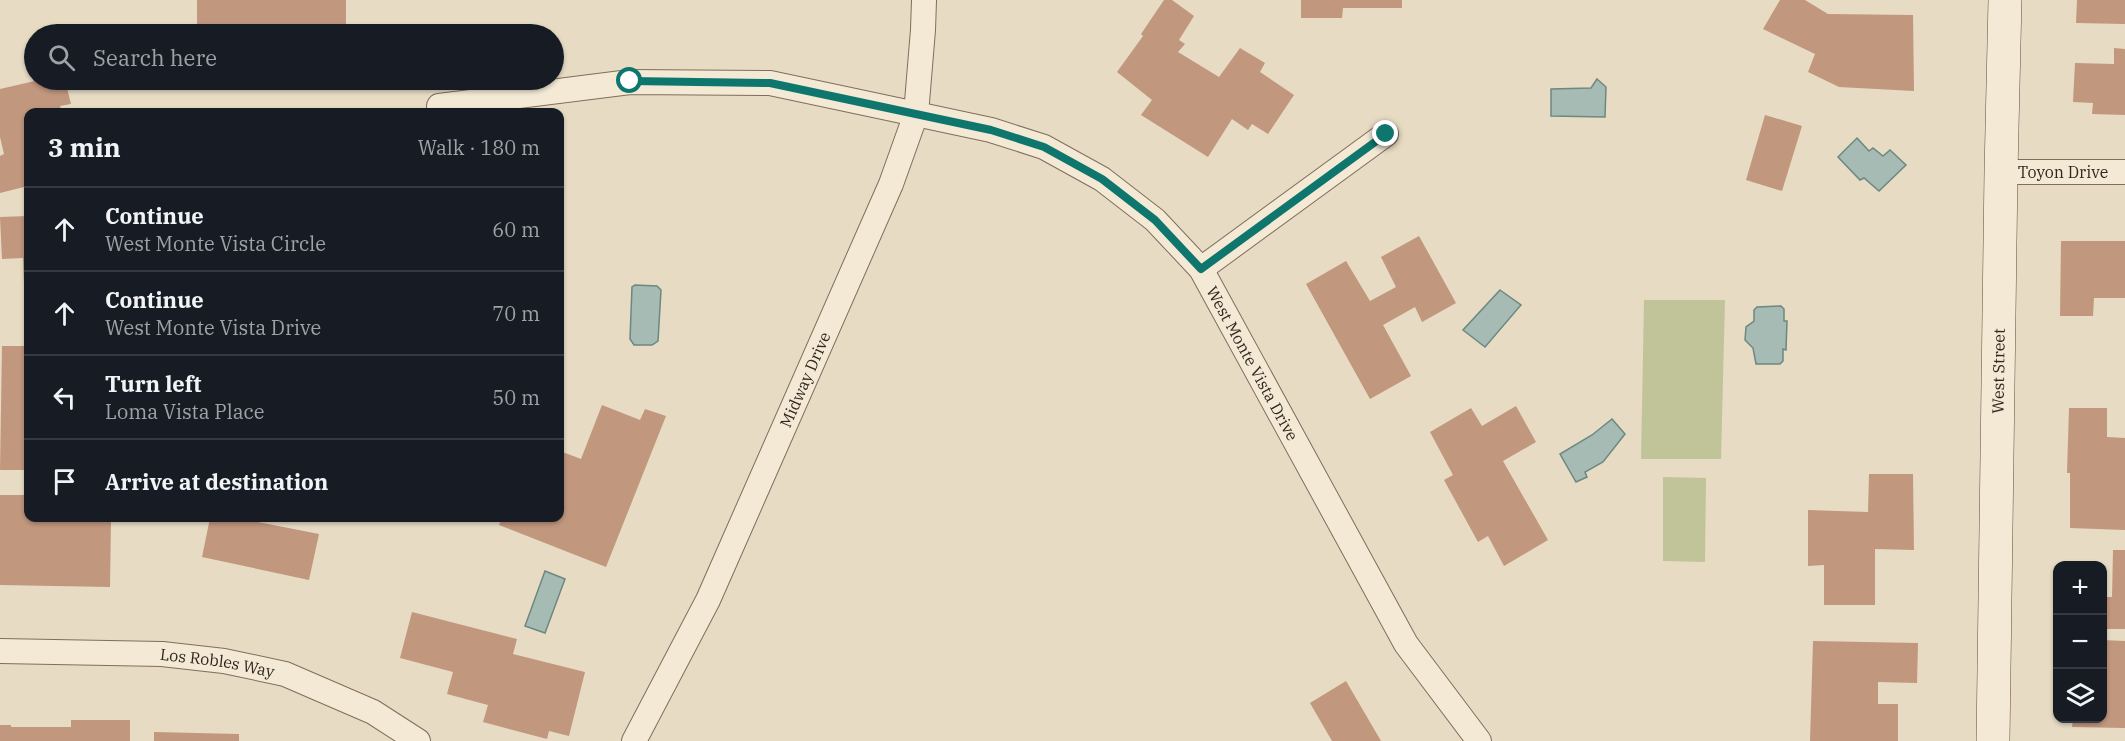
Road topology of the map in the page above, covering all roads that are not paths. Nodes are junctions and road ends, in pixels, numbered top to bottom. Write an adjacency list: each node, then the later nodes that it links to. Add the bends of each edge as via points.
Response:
1 (924, 0): 6 (street, Midway Drive)
2 (2005, 0): 9 (street, West Street)
3 (561, 90): 5 (street, West Monte Vista Drive)
4 (564, 90): 6 (street, West Monte Vista Drive, via 630,81 770,83)
5 (439, 106)
6 (916, 114): 10 (street, West Monte Vista Drive, via 991,130 1044,147 1102,179 1155,220); 13 (street, Midway Drive, via 891,184 712,589)
7 (1386, 134): 10 (street)
8 (2125, 171): 9 (street, Toyon Drive)
9 (2001, 172): 15 (street, West Street)
10 (1201, 269): 14 (street, West Monte Vista Drive, via 1406,644)
11 (0, 651): 12 (street, Los Robles Way, via 162,654 224,661 285,674 373,712)
12 (418, 741)
13 (634, 741)
14 (1479, 741)
15 (1993, 741)

